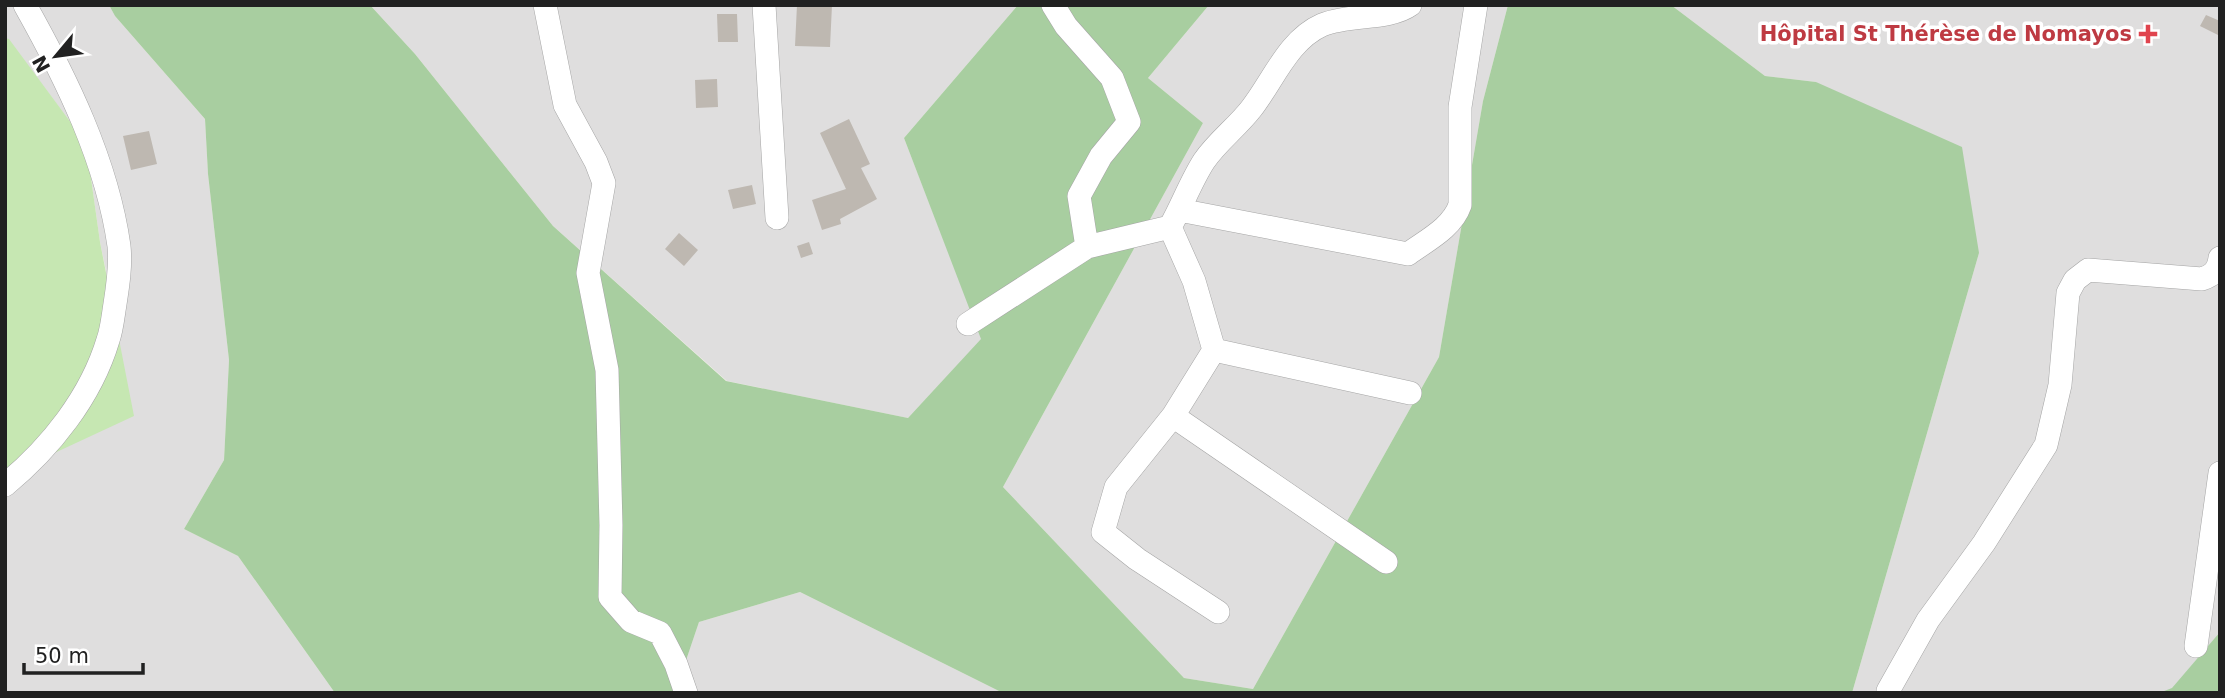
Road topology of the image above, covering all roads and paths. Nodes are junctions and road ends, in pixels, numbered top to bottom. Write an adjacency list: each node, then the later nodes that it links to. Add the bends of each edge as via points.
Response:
1 (25, 5): 16 (street, via 79,111 104,183 119,248 119,278 109,339 94,378 41,452)
2 (545, 5): 21 (street, via 565,105 604,183 589,273 607,370 610,597 631,621 660,633)
3 (764, 5): 7 (street)
4 (1053, 5): 9 (street, via 1112,78 1129,122 1101,156 1079,196)
5 (1410, 5): 8 (street, via 1400,12 1324,24 1306,34 1251,109 1205,161)
6 (1476, 5): 8 (street, via 1460,107 1460,205 1448,225 1408,254)
7 (778, 218)
8 (1175, 218): 9 (street); 12 (street)
9 (1087, 247): 11 (street)
10 (2220, 258): 20 (street, via 2212,276 2202,279 2088,270 2075,280 2068,293 2060,385 2046,445 1928,620)
11 (968, 324)
12 (1214, 350): 13 (street); 14 (street)
13 (1410, 393)
14 (1173, 416): 17 (street); 18 (street, via 1116,487 1103,533)
15 (2220, 473): 19 (street)
16 (5, 485)
17 (1386, 562)
18 (1218, 612)
19 (2196, 646)
20 (1888, 691)
21 (686, 693)

